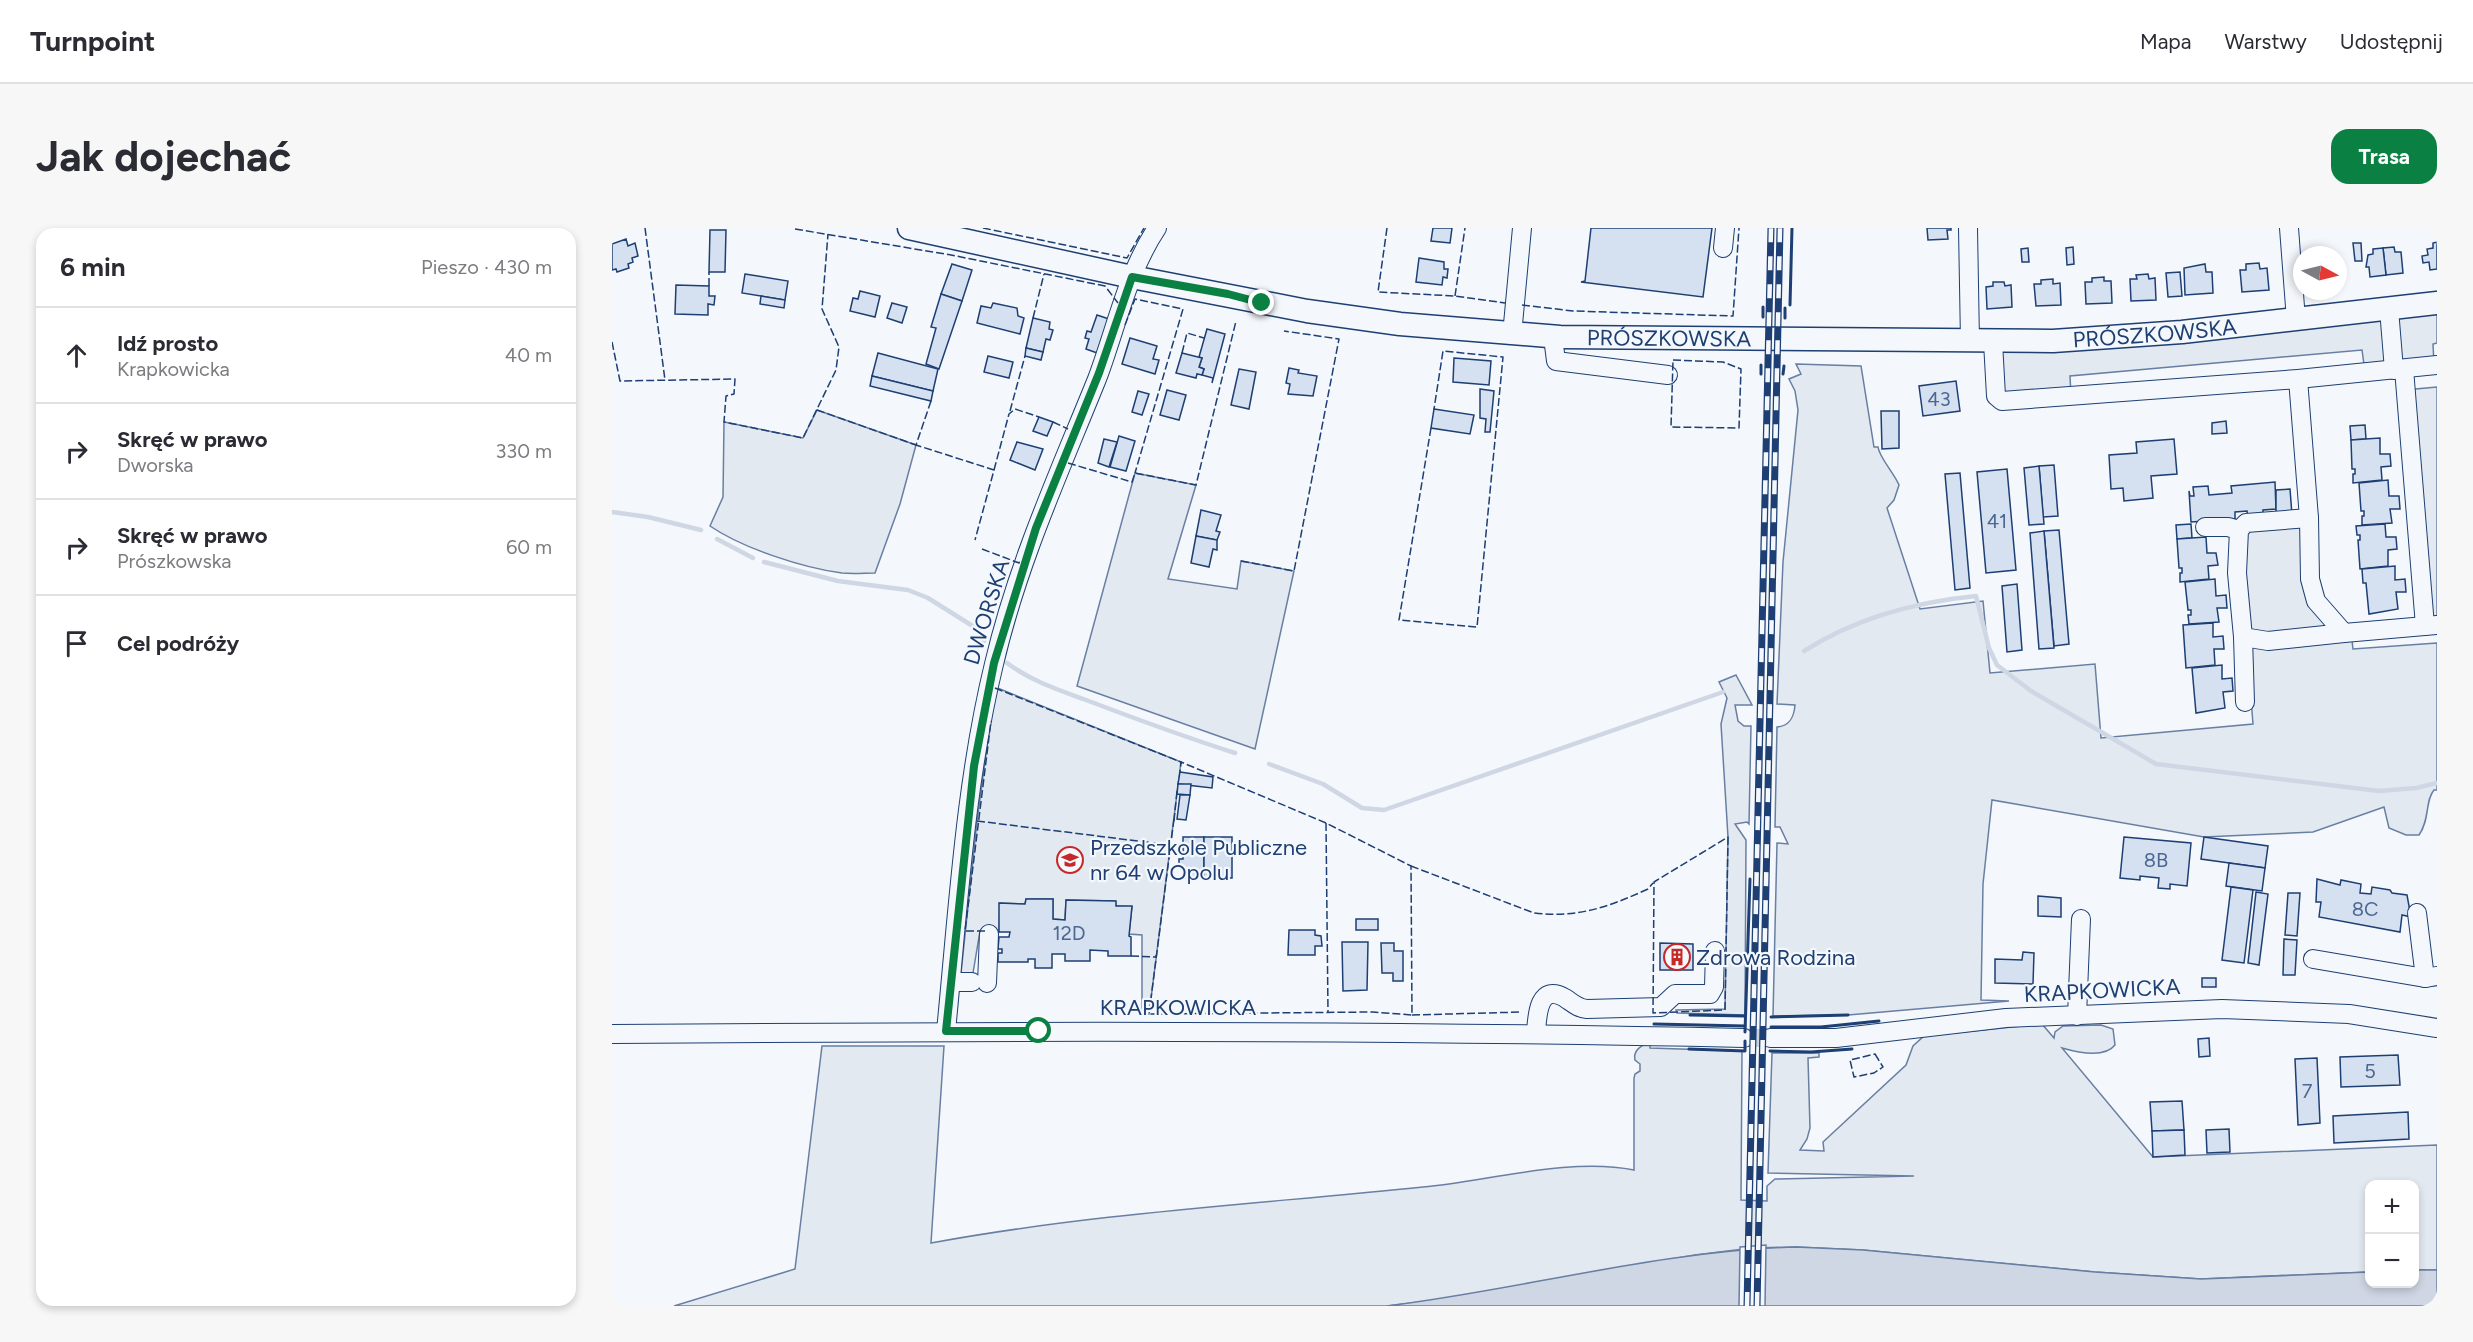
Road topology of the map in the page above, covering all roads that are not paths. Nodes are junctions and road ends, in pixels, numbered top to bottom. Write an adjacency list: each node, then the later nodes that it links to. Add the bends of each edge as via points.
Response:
1 (909, 228): 8 (main road, PRÓSZKOWSKA)
2 (1157, 228): 8 (street, DWORSKA)
3 (1522, 228): 12 (street)
4 (1725, 228): 7 (street)
5 (1968, 228): 14 (street)
6 (2289, 228): 11 (street)
7 (1723, 248)
8 (1132, 277): 12 (main road, PRÓSZKOWSKA, via 1344,318); 35 (street, DWORSKA, via 1099,373 1036,528 994,663 974,766)
9 (2437, 303): 10 (main road, PRÓSZKOWSKA)
10 (2389, 309): 11 (main road, PRÓSZKOWSKA); 17 (street)
11 (2296, 321): 15 (main road, PRÓSZKOWSKA, via 2122,338)
12 (1512, 335): 13 (main road, PRÓSZKOWSKA)
13 (1553, 337): 14 (main road, PRÓSZKOWSKA); 18 (street, via 1556,361)
14 (1970, 342): 15 (main road, PRÓSZKOWSKA)
15 (1993, 342): 19 (street, via 1996,396 2002,401)
16 (2437, 365): 17 (street)
17 (2399, 369): 19 (street); 23 (street)
18 (1668, 375)
19 (2298, 379): 20 (street)
20 (2309, 518): 22 (street, via 2246,523); 26 (street, via 2310,579 2316,601)
21 (2205, 527): 22 (street, via 2228,526)
22 (2239, 530): 27 (street, via 2237,573)
23 (2422, 583): 24 (street); 25 (street)
24 (2437, 603)
25 (2431, 625): 26 (street)
26 (2344, 633): 27 (street, via 2268,641)
27 (2243, 637): 28 (street)
28 (2245, 702)
29 (2417, 913): 34 (street)
30 (2081, 919): 36 (street)
31 (989, 934): 35 (street, via 980,983)
32 (1714, 951): 39 (street, via 1714,987 1710,994 1675,994 1661,1007 1587,1009 1553,994 1538,1006)
33 (2313, 959): 34 (street)
34 (2431, 977)
35 (951, 982): 38 (street, DWORSKA)
36 (2077, 1016): 37 (street, KRAPKOWICKA, via 2193,1010 2304,1011); 42 (street, KRAPKOWICKA, via 1977,1021 1836,1038)
37 (2437, 1028)
38 (946, 1031): 39 (street, KRAPKOWICKA, via 1039,1022); 40 (street, KRAPKOWICKA)
39 (1536, 1033): 41 (street, KRAPKOWICKA)
40 (612, 1034)
41 (1744, 1038)
42 (1770, 1038)

